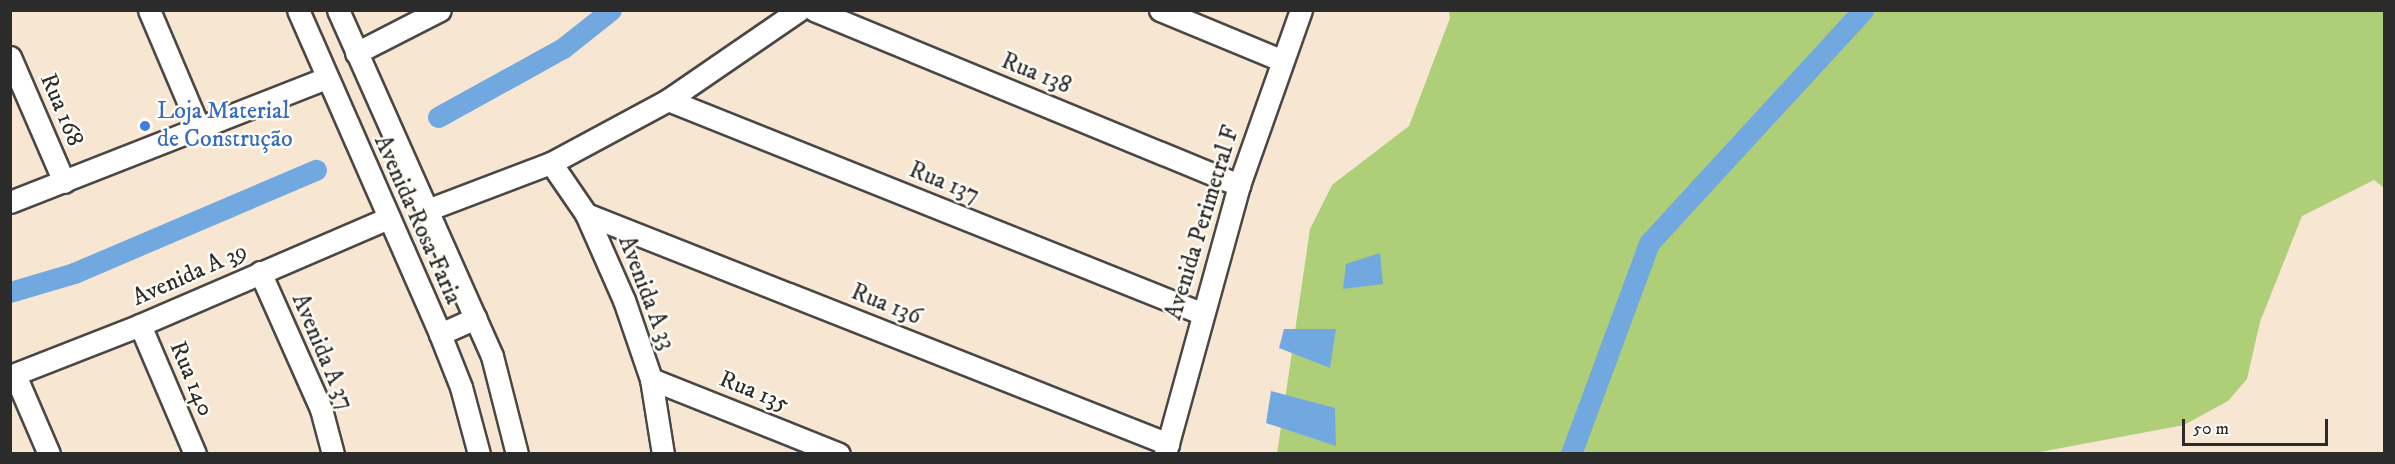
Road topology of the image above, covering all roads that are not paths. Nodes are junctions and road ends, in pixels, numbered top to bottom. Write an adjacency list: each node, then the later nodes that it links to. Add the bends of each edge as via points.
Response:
1 (149, 10): 14 (street)
2 (298, 10): 12 (street, Avenida Rosa Faria)
3 (338, 10): 9 (street, Avenida Rosa Faria)
4 (440, 10): 9 (street)
5 (799, 10): 13 (street)
6 (814, 10): 17 (street, Rua 138)
7 (1160, 10): 11 (street)
8 (1301, 10): 11 (street, Avenida Perimetral F)
9 (356, 53): 19 (street, Avenida Rosa Faria)
10 (10, 57): 16 (street, Rua 168)
11 (1281, 60): 17 (street, Avenida Perimetral F)
12 (326, 78): 14 (street); 21 (street, Avenida Rosa Faria)
13 (668, 100): 15 (street); 23 (street, Rua 137)
14 (199, 128): 16 (street)
15 (551, 163): 19 (street); 20 (street, Avenida A 33)
16 (64, 182): 18 (street)
17 (1239, 185): 23 (street, Avenida Perimetral F)
18 (10, 202)
19 (427, 210): 24 (street, Avenida Rosa Faria)
20 (586, 214): 28 (street, Avenida A 33, via 619,289); 29 (street, Rua 136)
21 (389, 218): 22 (street, Avenida A 39); 26 (street, Avenida Rosa Faria)
22 (260, 272): 25 (street, Avenida A 39); 32 (street, Avenida A 37, via 321,409)
23 (1201, 313): 29 (street, Avenida Perimetral F)
24 (476, 318): 26 (street); 34 (street, Avenida Rosa Faria, via 512,424)
25 (140, 325): 27 (street, Avenida A 39); 31 (street, Rua 140)
26 (440, 334): 33 (street, Avenida Rosa Faria, via 461,387)
27 (13, 376): 30 (street)
28 (651, 379): 35 (street, Avenida A 33); 36 (street, Rua 135)
29 (1166, 449)
30 (49, 453)
31 (195, 453)
32 (333, 453)
33 (479, 453)
34 (517, 453)
35 (663, 453)
36 (839, 453)

